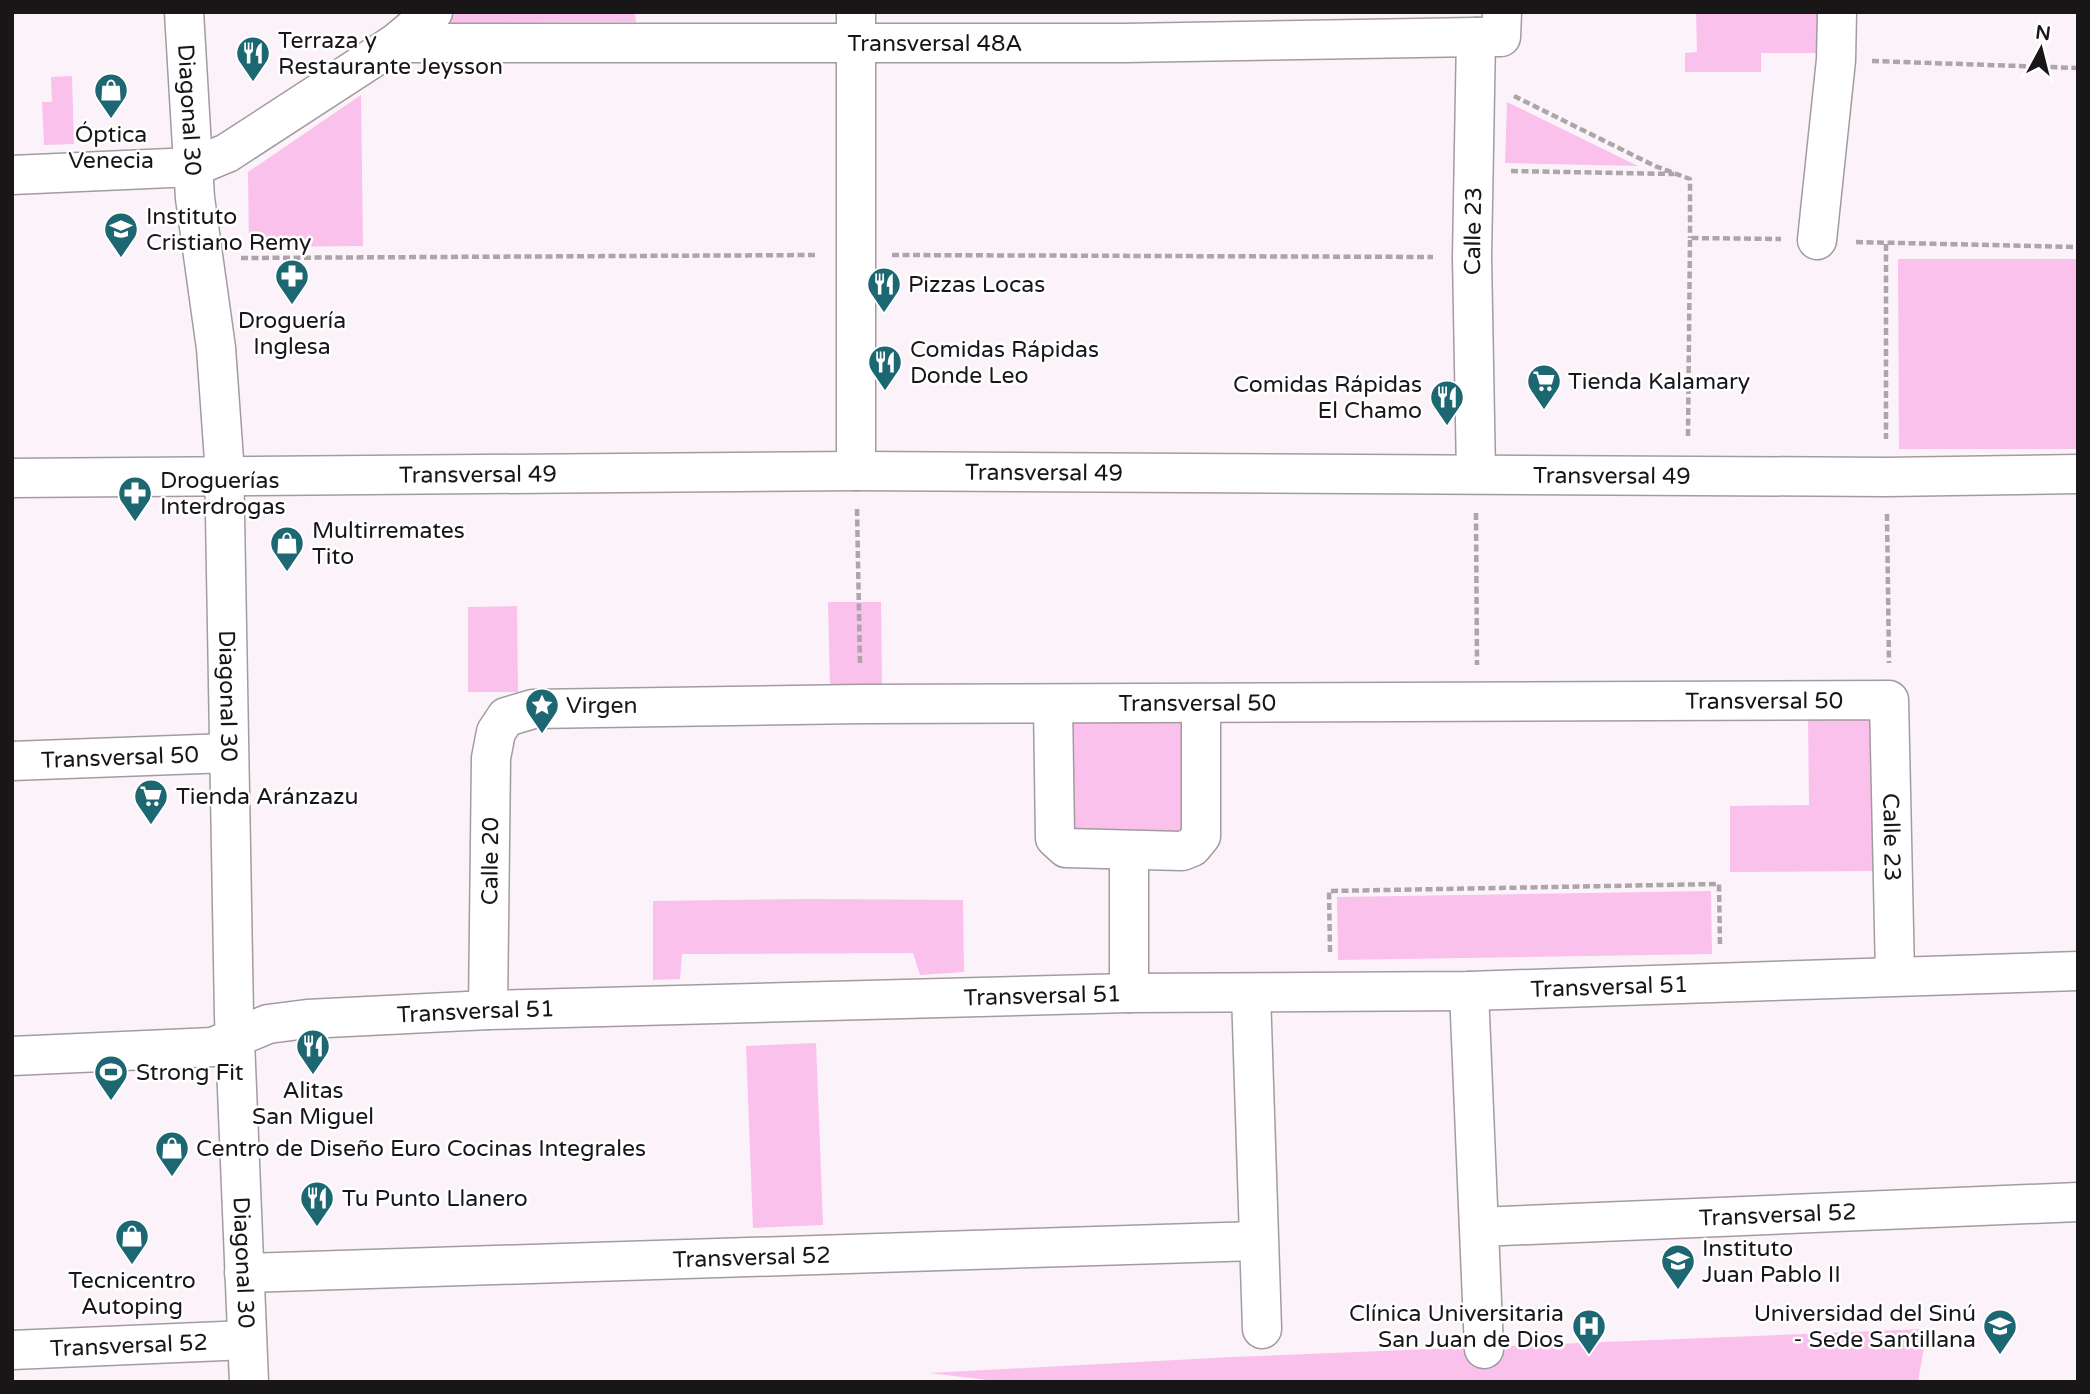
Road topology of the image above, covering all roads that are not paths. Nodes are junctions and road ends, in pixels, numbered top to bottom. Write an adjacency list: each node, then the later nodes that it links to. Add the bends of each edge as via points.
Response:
1 (184, 12): 8 (street, Diagonal 30)
2 (433, 12): 7 (street)
3 (1837, 12): 10 (street)
4 (1489, 24): 6 (street, Transversal 48A); 12 (street, Calle 23, via 1476,77)
5 (856, 28): 6 (street, Transversal 48A); 7 (street, Transversal 48A); 11 (street)
6 (1125, 28)
7 (396, 44): 8 (street, via 227,153)
8 (193, 167): 9 (street); 14 (street, Diagonal 30, via 216,348)
9 (12, 175)
10 (1817, 240)
11 (856, 471): 12 (street, Transversal 49); 14 (street, Transversal 49)
12 (1476, 474): 13 (street, Transversal 49)
13 (2078, 474)
14 (224, 476): 15 (street, Transversal 49); 20 (street, Diagonal 30)
15 (12, 478)
16 (1889, 700): 17 (street, Transversal 50); 24 (street, Calle 23)
17 (1201, 703): 18 (street, Transversal 50); 22 (street, via 1201,836 1182,851)
18 (1053, 704): 19 (street, Transversal 50, via 533,709); 22 (street, via 1055,838 1066,848)
19 (506, 717): 28 (street, Calle 20, via 496,732 491,758)
20 (228, 753): 21 (street, Transversal 50); 29 (street, Diagonal 30)
21 (12, 761)
22 (1129, 850): 26 (street)
23 (2078, 971): 24 (street, Transversal 51)
24 (1895, 975): 25 (street, Transversal 51)
25 (1469, 991): 27 (street, Transversal 51); 32 (street)
26 (1129, 993): 27 (street, Transversal 51); 28 (street, Transversal 51)
27 (1251, 993): 33 (street)
28 (488, 1010): 29 (street, Transversal 51, via 307,1019 268,1024)
29 (235, 1037): 30 (street, Transversal 51, via 213,1047); 34 (street, Diagonal 30)
30 (12, 1056)
31 (2078, 1202): 32 (street, Transversal 52)
32 (1479, 1227): 37 (street)
33 (1257, 1241): 34 (street, Transversal 52); 35 (street)
34 (244, 1273): 36 (street, Diagonal 30)
35 (1262, 1329)
36 (247, 1340): 38 (street, Transversal 52); 39 (street, Diagonal 30)
37 (1484, 1349)
38 (12, 1350)
39 (249, 1382)

